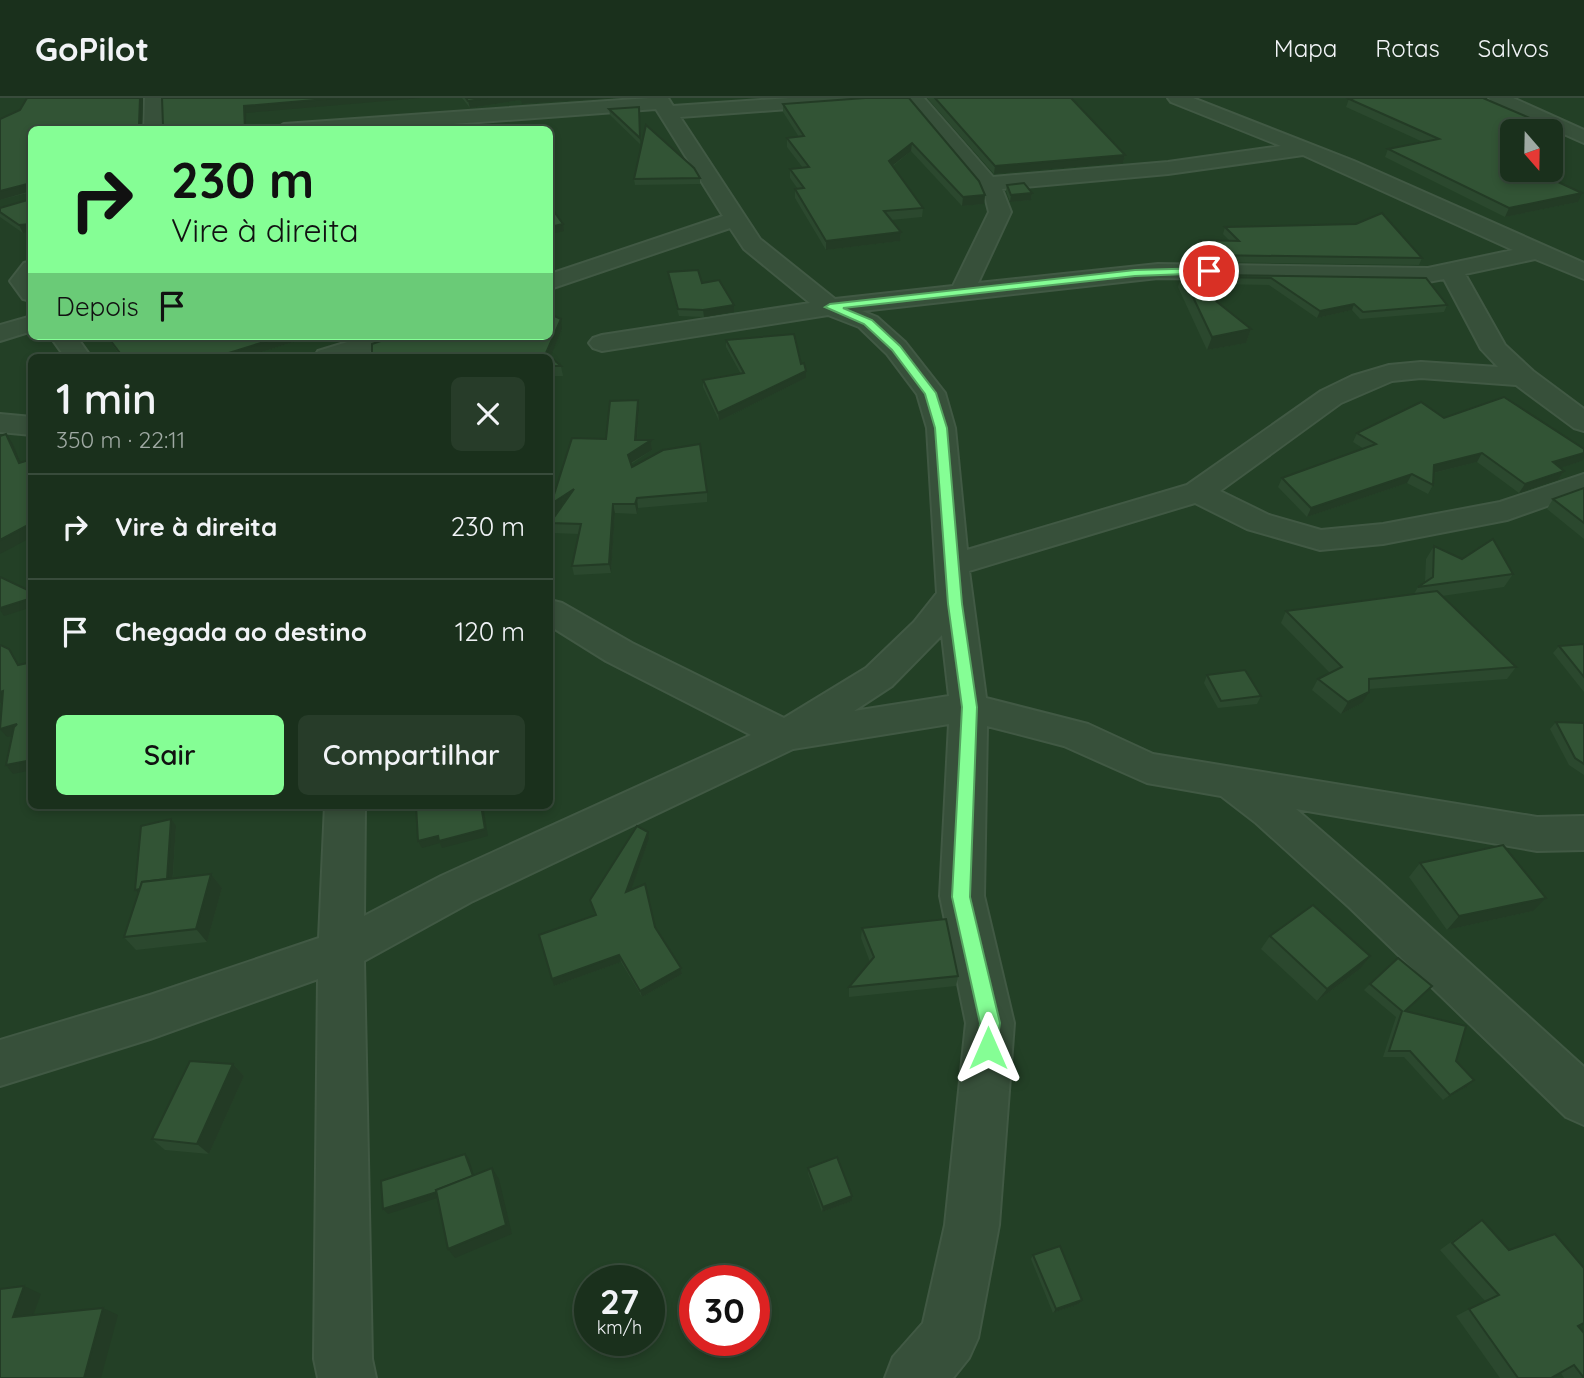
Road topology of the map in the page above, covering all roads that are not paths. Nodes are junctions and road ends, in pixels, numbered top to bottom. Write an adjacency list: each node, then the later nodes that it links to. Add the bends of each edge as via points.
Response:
1 (154, 98): 8 (street)
2 (868, 98): 6 (street)
3 (914, 98): 12 (street)
4 (1177, 98): 11 (street)
5 (1498, 98): 10 (street)
6 (663, 104): 7 (street); 13 (street)
7 (516, 106): 9 (street)
8 (154, 126)
9 (323, 126)
10 (1584, 137)
11 (1306, 149): 12 (street, via 1168,168); 15 (street)
12 (988, 184): 22 (street, via 1000,212)
13 (736, 219): 20 (street); 23 (street, via 752,244)
14 (1584, 243): 15 (street)
15 (1545, 255): 16 (street); 17 (street); 18 (street)
16 (1584, 264)
17 (1451, 272): 22 (street, via 1393,276 1158,271); 29 (street, via 1494,349)
18 (1584, 272)
19 (28, 273): 21 (street, via 22,281)
20 (553, 281)
21 (28, 289)
22 (962, 291): 23 (street)
23 (830, 307): 27 (street); 35 (street, via 868,322 896,348 931,393 941,428)
24 (28, 324): 25 (street)
25 (0, 333)
26 (380, 340): 28 (street)
27 (602, 342)
28 (336, 354)
29 (1523, 377): 30 (street); 34 (street, via 1421,370 1362,382 1331,397)
30 (1584, 422)
31 (0, 423): 32 (street)
32 (28, 426)
33 (1584, 484): 34 (street, via 1507,510 1383,534 1320,540 1258,522)
34 (1198, 492): 35 (street)
35 (953, 580): 37 (street); 38 (street, via 926,631 879,677)
36 (553, 613): 38 (street, via 619,652)
37 (970, 707): 38 (street); 39 (street, via 1074,734 1147,768); 46 (street, via 961,897 990,1023 989,1036 972,1225 949,1338)
38 (786, 736): 42 (street, via 456,889)
39 (1228, 783): 41 (street, via 1537,834); 44 (street, via 1270,811 1364,894)
40 (345, 809): 42 (street)
41 (1584, 833)
42 (341, 951): 43 (street); 45 (street, via 343,1359)
43 (0, 1063)
44 (1584, 1100)
45 (347, 1378)
46 (914, 1378)

